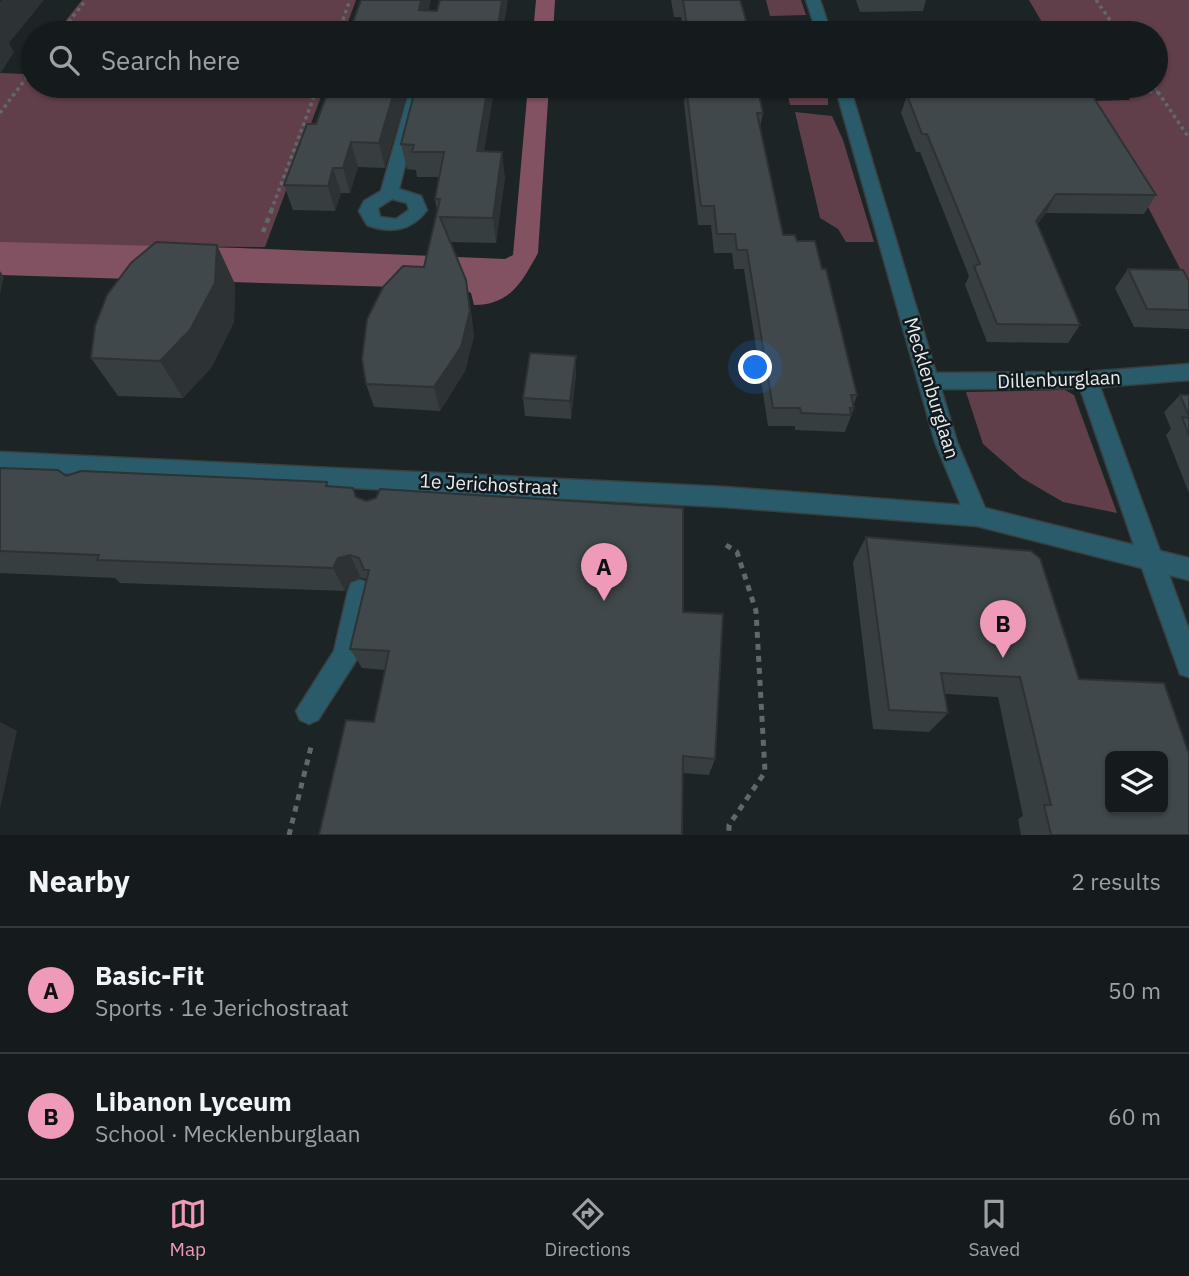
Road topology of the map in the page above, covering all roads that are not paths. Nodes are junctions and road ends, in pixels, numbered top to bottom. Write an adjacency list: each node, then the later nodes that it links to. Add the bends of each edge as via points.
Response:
1 (813, 0): 2 (street)
2 (820, 21)
3 (415, 98): 5 (street)
4 (846, 98): 8 (street, Mecklenburglaan)
5 (389, 194)
6 (1189, 372): 7 (street, Dillenburglaan)
7 (1087, 380): 8 (street, Dillenburglaan); 13 (street)
8 (929, 381): 12 (street, Mecklenburglaan, via 946,442)
9 (0, 461): 10 (street, 1e Jerichostraat)
10 (386, 478): 11 (street); 12 (street, 1e Jerichostraat)
11 (380, 502)
12 (977, 516): 13 (street)
13 (1151, 561): 14 (street); 16 (street)
14 (1189, 569)
15 (360, 591): 17 (street, via 346,656)
16 (1189, 665)
17 (309, 711)

